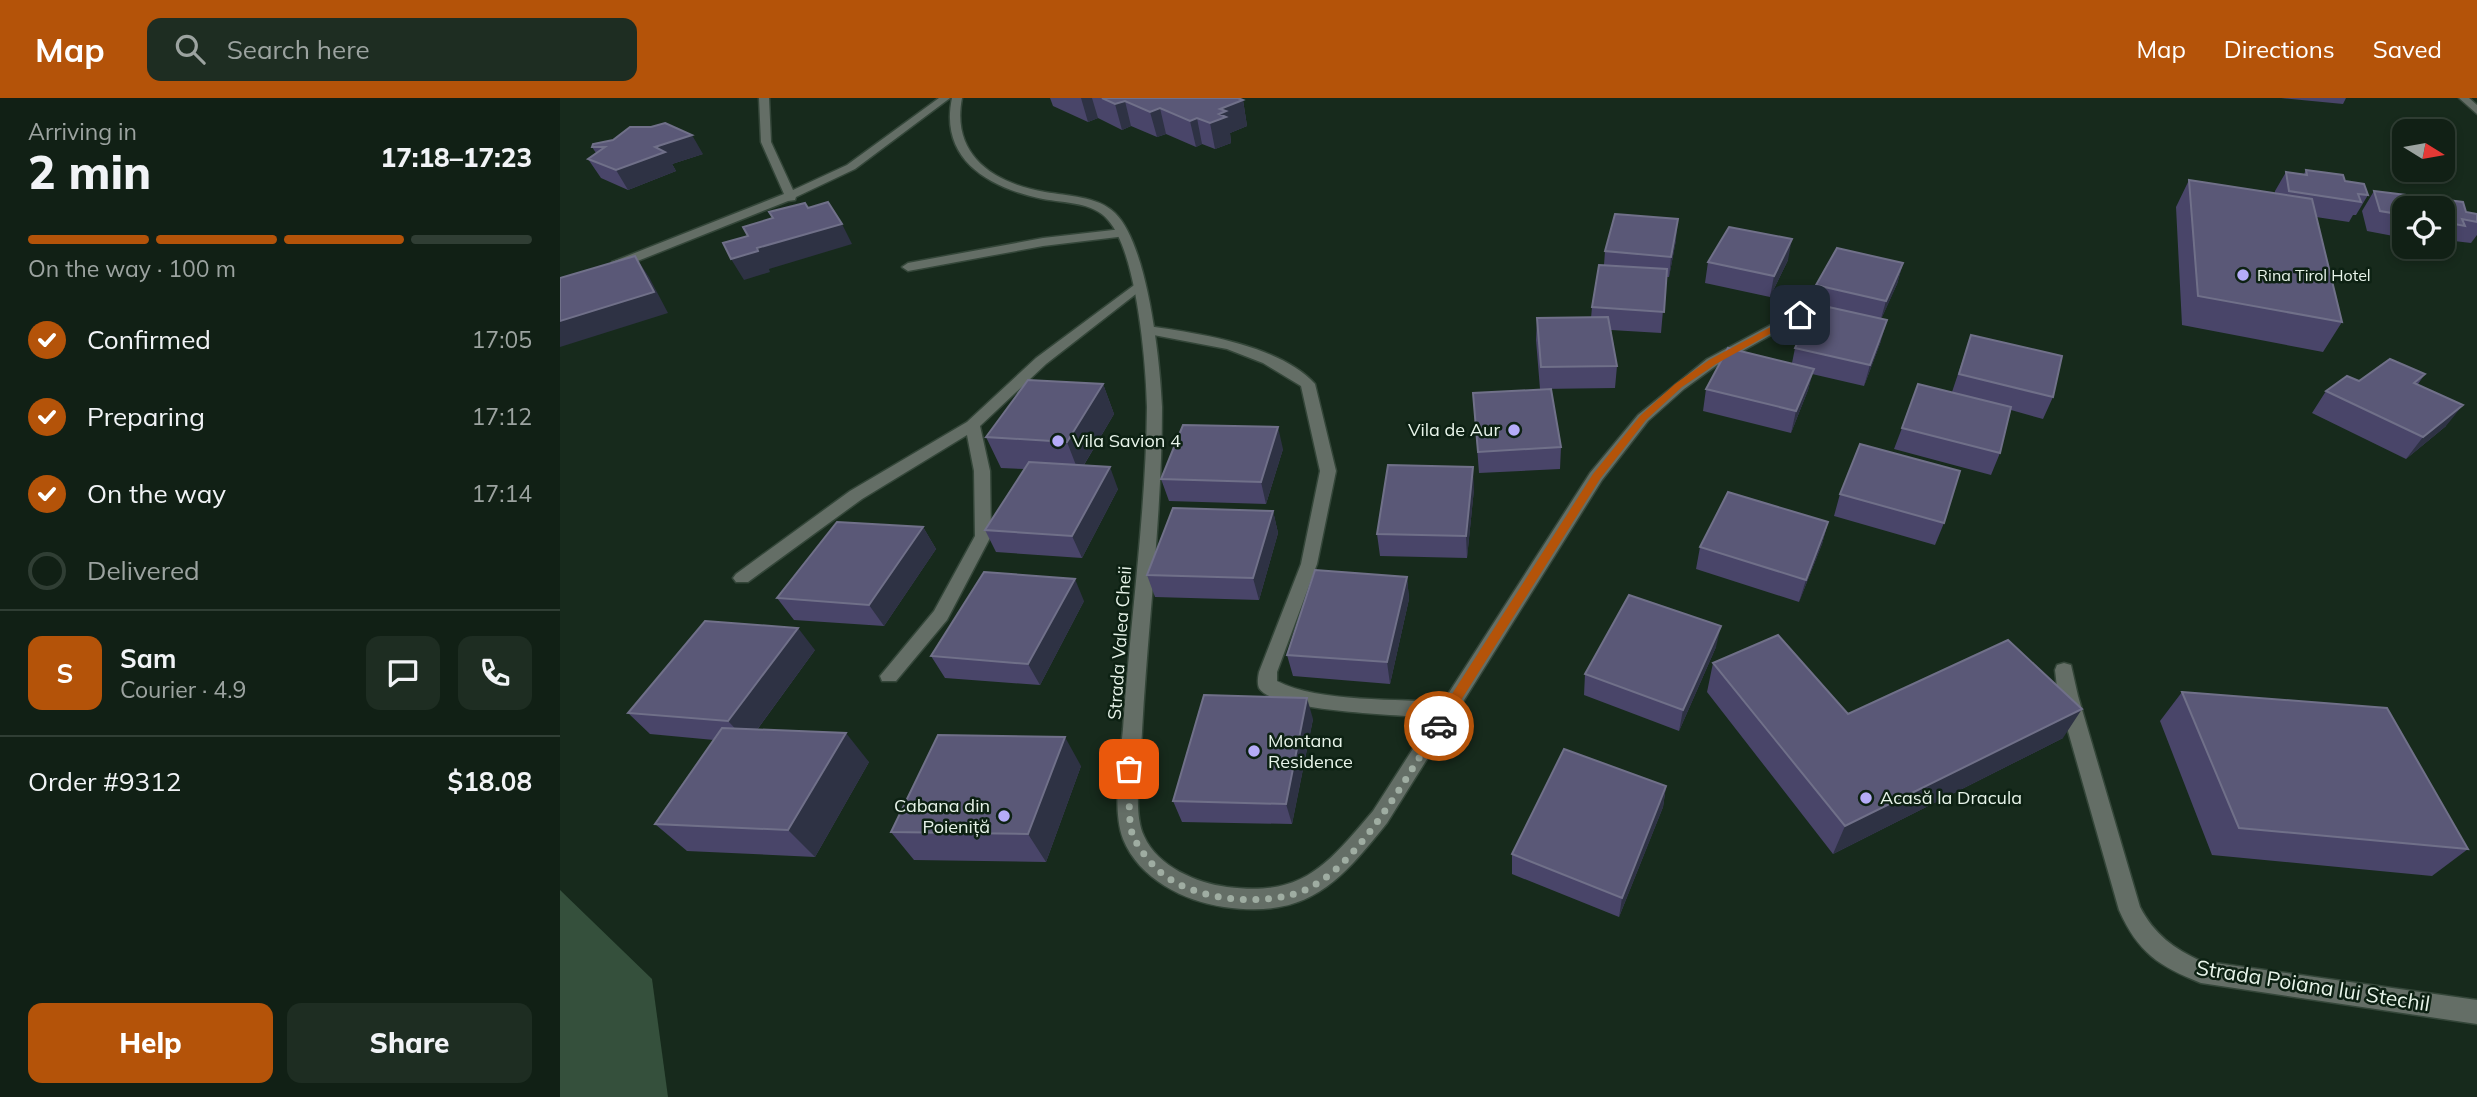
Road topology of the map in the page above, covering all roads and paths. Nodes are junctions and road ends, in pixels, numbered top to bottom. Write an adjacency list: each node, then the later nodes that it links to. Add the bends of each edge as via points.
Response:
1 (764, 98): 6 (street, via 766,142)
2 (945, 98): 6 (street, via 852,167)
3 (957, 98): 7 (street, Strada Valea Cheii, via 954,130 961,152 977,169 1032,193 1098,208 1110,214)
4 (2464, 98): 5 (street)
5 (2477, 111)
6 (791, 198): 9 (street)
7 (1122, 233): 8 (street); 10 (street, Strada Valea Cheii)
8 (908, 267)
9 (598, 271)
10 (1137, 287): 12 (street, Strada Valea Cheii); 13 (street, via 1041,361)
11 (1800, 315): 17 (street, Strada Valea Cheii, via 1713,362 1643,418 1596,477)
12 (1148, 330): 17 (street, via 1225,341 1273,360 1308,384 1328,471 1309,564 1267,685 1294,698); 17 (street, Strada Valea Cheii, via 1156,441 1129,769 1133,836 1164,875 1209,895 1267,901 1311,887 1343,861 1380,817)
13 (972, 425): 14 (street, via 856,495); 16 (street, via 982,471 983,536 941,615)
14 (742, 578)
15 (2064, 670): 18 (street, Strada Poiana lui Stechil, via 2130,910 2141,934 2167,958 2201,972)
16 (889, 676)
17 (1448, 711)
18 (2477, 1012)

